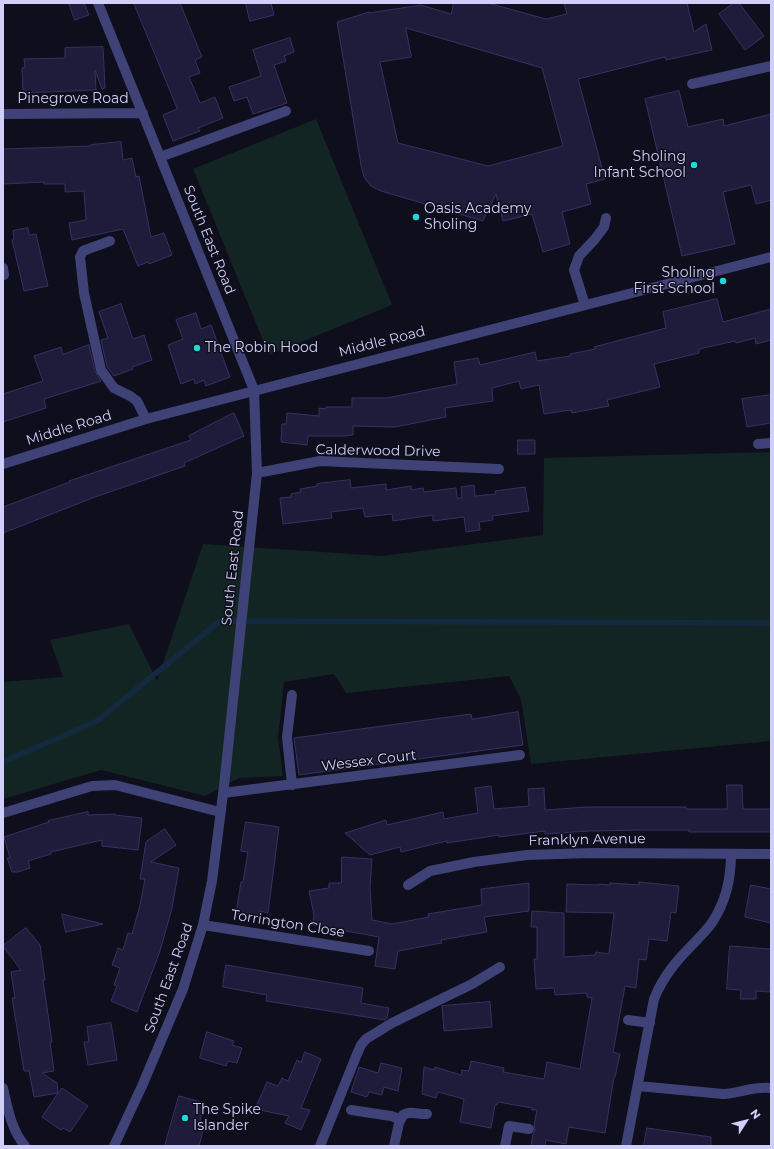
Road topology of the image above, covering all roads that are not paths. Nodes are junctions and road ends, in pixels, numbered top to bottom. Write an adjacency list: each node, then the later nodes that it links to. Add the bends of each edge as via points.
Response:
1 (98, 3): 5 (street, South East Road)
2 (771, 66): 3 (street)
3 (692, 84)
4 (286, 111): 7 (street)
5 (142, 113): 6 (street, Pinegrove Road); 7 (street, South East Road)
6 (3, 114)
7 (160, 156): 12 (street, South East Road)
8 (606, 218): 11 (street, via 604,227 579,256 574,270)
9 (110, 241): 13 (street, via 83,251 80,257 84,293 101,370 114,388 137,401)
10 (771, 257): 11 (street, Middle Road)
11 (585, 305): 12 (street, Middle Road)
12 (254, 390): 13 (street, Middle Road); 18 (street, South East Road)
13 (146, 419): 16 (street, Middle Road)
14 (771, 443): 15 (street)
15 (758, 444)
16 (3, 464)
17 (499, 468): 18 (street, Calderwood Drive, via 320,461)
18 (257, 473): 22 (street, South East Road)
19 (292, 695): 21 (street, via 287,737)
20 (520, 756): 21 (street, Wessex Court)
21 (292, 785): 22 (street, Wessex Court)
22 (223, 793): 23 (street, South East Road)
23 (220, 812): 24 (street, via 115,786 92,786); 28 (street, South East Road)
24 (3, 813)
25 (731, 854): 26 (street, Franklyn Avenue); 27 (street, Franklyn Avenue, via 527,855 430,871); 32 (street, via 731,873 724,901 712,922 663,979 654,998)
26 (771, 854)
27 (408, 885)
28 (204, 926): 29 (street, Torrington Close); 41 (street, South East Road, via 183,989)
29 (369, 951)
30 (500, 967): 42 (street, via 366,1039 357,1054)
31 (628, 1020): 32 (street)
32 (650, 1022): 33 (street)
33 (638, 1086): 35 (street, via 723,1094 755,1087); 45 (street)
34 (3, 1088): 40 (street, via 11,1120)
35 (771, 1088)
36 (351, 1110): 38 (street)
37 (427, 1114): 38 (street, via 406,1113)
38 (400, 1119): 43 (street)
39 (529, 1129): 44 (street, via 509,1126)
40 (25, 1146)
41 (114, 1146)
42 (320, 1146)
43 (394, 1146)
44 (505, 1146)
45 (626, 1146)

